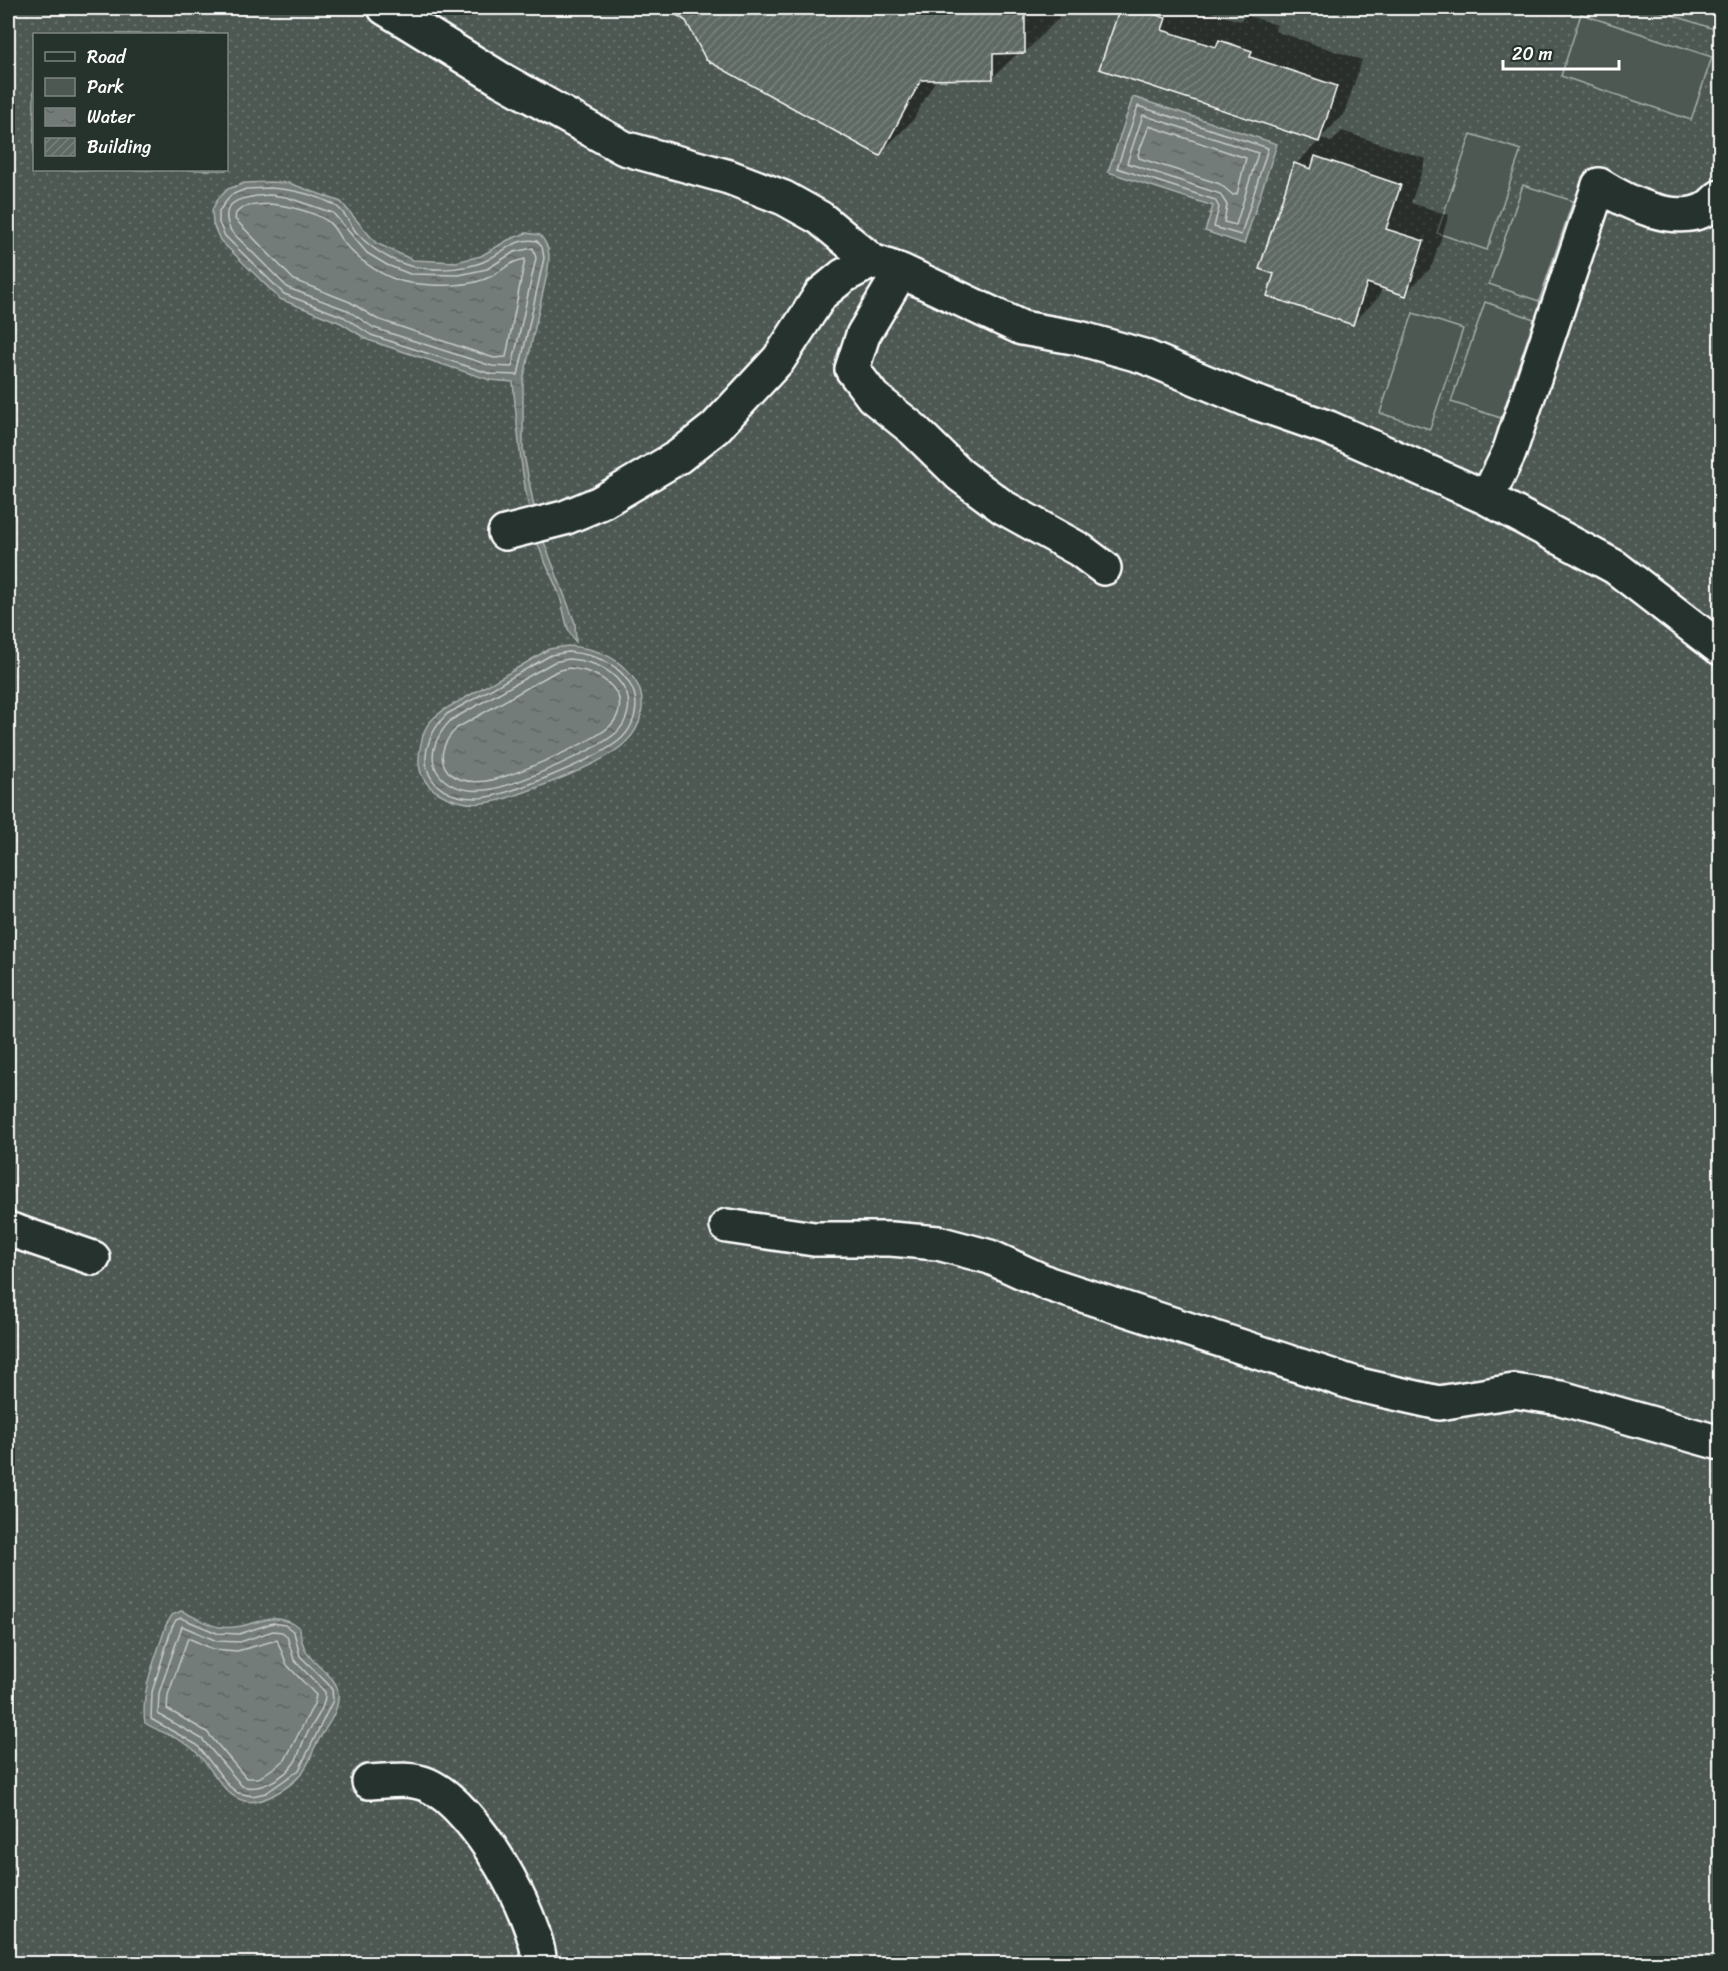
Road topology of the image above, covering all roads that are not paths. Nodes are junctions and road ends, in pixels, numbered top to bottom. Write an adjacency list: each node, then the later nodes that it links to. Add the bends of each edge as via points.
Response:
1 (385, 8): 3 (lane, via 624,148 729,177 783,198 820,218)
2 (1720, 196): 4 (lane, via 1706,209 1677,215 1621,199 1599,185 1509,453)
3 (886, 266): 4 (lane, via 1022,328 1143,356 1329,428); 5 (lane, via 843,276 822,294 779,359 715,428 678,457 600,503 564,518); 6 (lane, via 852,369 873,397 960,475 1003,507 1080,550)
4 (1486, 498): 7 (lane, via 1615,567)
5 (505, 533)
6 (1104, 568)
7 (1720, 648)
8 (727, 1226): 11 (lane, via 814,1239 938,1243 990,1257 1049,1284 1359,1385 1439,1404 1514,1391 1561,1398)
9 (8, 1229): 10 (lane)
10 (93, 1258)
11 (1720, 1443)
12 (369, 1782): 13 (lane, via 406,1780 428,1785 454,1803 506,1870 526,1916)
13 (540, 1964)

